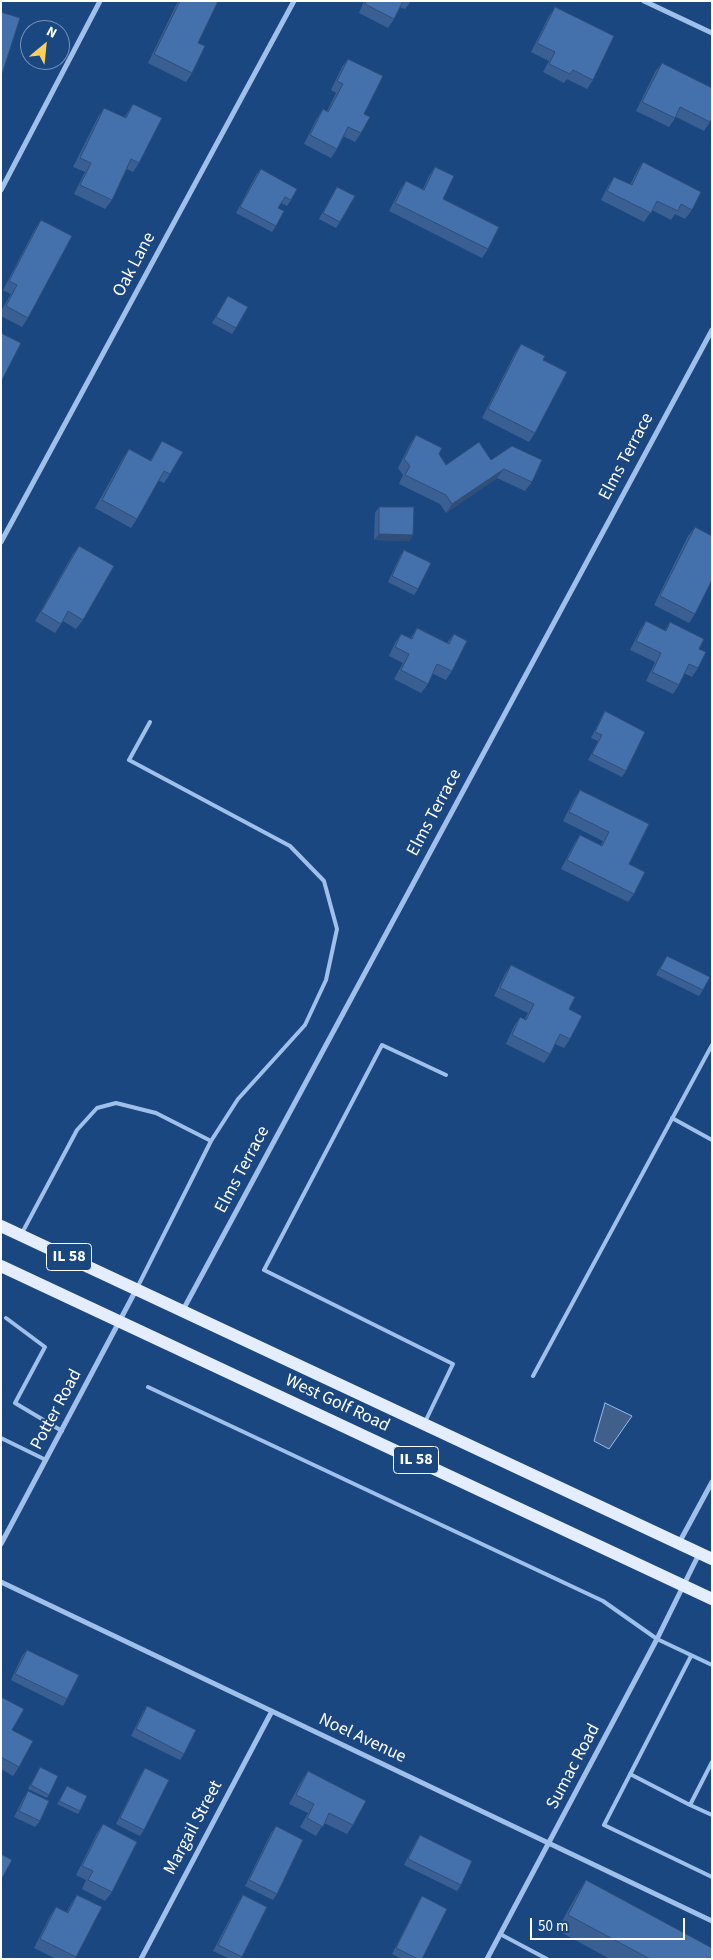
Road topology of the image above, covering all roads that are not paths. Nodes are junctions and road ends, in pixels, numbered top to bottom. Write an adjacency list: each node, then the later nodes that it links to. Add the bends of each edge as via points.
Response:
1 (100, 1): 5 (street)
2 (294, 1): 7 (street, Oak Lane)
3 (644, 1): 4 (street)
4 (712, 33)
5 (1, 190)
6 (712, 330): 18 (street, Elms Terrace)
7 (1, 542)
8 (150, 722): 13 (lane, via 129,760 290,846 324,881 336,929 326,980 305,1025 238,1099)
9 (712, 1045): 11 (lane)
10 (446, 1075): 23 (lane, via 382,1045 264,1270 453,1364)
11 (672, 1118): 12 (lane); 21 (lane)
12 (712, 1140)
13 (211, 1141): 15 (lane, via 156,1113 116,1103 97,1108 77,1130); 17 (lane)
14 (1, 1226): 15 (main road, West Golf Road / IL 58)
15 (20, 1235): 17 (main road, West Golf Road / IL 58)
16 (1, 1266): 20 (main road, West Golf Road / IL 58)
17 (136, 1289): 18 (main road, West Golf Road / IL 58); 20 (street, Potter Road)
18 (183, 1311): 23 (main road, West Golf Road / IL 58)
19 (6, 1318): 24 (lane, via 45,1347 15,1404)
20 (120, 1321): 24 (street, Potter Road); 33 (main road, West Golf Road / IL 58)
21 (533, 1376)
22 (148, 1387): 35 (lane, via 603,1601)
23 (424, 1424): 29 (main road, West Golf Road / IL 58)
24 (62, 1431): 26 (street, Potter Road)
25 (1, 1438): 26 (lane)
26 (46, 1460): 28 (street, Potter Road)
27 (712, 1482): 29 (street)
28 (1, 1544)
29 (679, 1544): 30 (main road, West Golf Road / IL 58)
30 (699, 1553): 31 (main road, West Golf Road / IL 58); 33 (street, Sumac Road)
31 (712, 1559)
32 (1, 1582): 38 (street, Noel Avenue)
33 (682, 1586): 34 (main road, West Golf Road / IL 58); 35 (street, Sumac Road)
34 (712, 1599)
35 (657, 1639): 36 (lane); 43 (street, Sumac Road)
36 (691, 1656): 37 (lane); 40 (lane)
37 (712, 1665)
38 (272, 1711): 43 (street, Noel Avenue); 47 (street, Margail Street)
39 (712, 1762): 41 (lane)
40 (630, 1774): 41 (lane); 44 (lane, via 604,1825)
41 (690, 1805): 42 (lane)
42 (712, 1815)
43 (549, 1843): 45 (street, Noel Avenue); 46 (street, Sumac Road)
44 (712, 1877)
45 (712, 1921)
46 (500, 1934): 48 (street, Sumac Road); 49 (lane)
47 (141, 1959)
48 (487, 1959)
49 (547, 1959)

